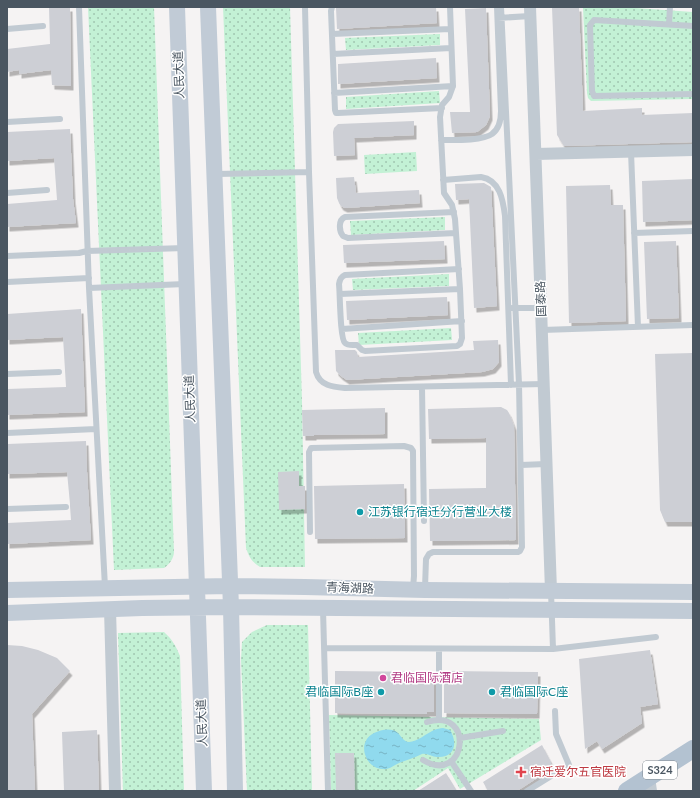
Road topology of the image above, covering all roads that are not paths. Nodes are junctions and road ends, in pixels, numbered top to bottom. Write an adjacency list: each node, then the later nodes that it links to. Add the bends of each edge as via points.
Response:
1 (80, 7): 40 (lane)
2 (177, 7): 39 (main road, 人民大道)
3 (208, 7): 31 (main road)
4 (305, 7): 30 (lane)
5 (332, 7): 17 (lane)
6 (450, 7): 15 (lane)
7 (497, 7): 11 (lane)
8 (501, 7): 11 (lane)
9 (670, 7): 12 (lane)
10 (530, 12): 11 (lane); 29 (street, 国泰路)
11 (499, 18): 26 (lane, via 499,124 487,137); 49 (lane)
12 (668, 24): 14 (lane); 22 (lane, via 594,20 590,25 592,91 594,96)
13 (43, 26): 16 (lane)
14 (693, 26)
15 (450, 29): 17 (lane); 18 (lane)
16 (7, 30)
17 (332, 34): 19 (lane)
18 (451, 48): 19 (lane); 20 (lane)
19 (332, 54): 21 (lane)
20 (453, 86): 21 (lane); 23 (lane)
21 (334, 93): 23 (lane, via 336,113)
22 (693, 94)
23 (442, 108): 26 (lane)
24 (60, 119): 25 (lane)
25 (7, 122)
26 (441, 140): 32 (lane)
27 (693, 150): 28 (street)
28 (631, 152): 29 (street); 38 (lane)
29 (536, 154): 50 (street, 国泰路)
30 (309, 172): 31 (lane); 62 (lane, via 317,378 324,384 345,388)
31 (214, 174): 72 (main road)
32 (443, 180): 35 (lane, via 444,193); 51 (lane, via 490,180 502,196)
33 (47, 190): 34 (lane)
34 (7, 192)
35 (454, 212): 37 (lane); 37 (lane, via 345,217 340,221 341,232 348,238)
36 (693, 231): 38 (lane)
37 (456, 233): 42 (lane)
38 (634, 233): 54 (lane)
39 (185, 248): 40 (lane); 45 (main road, 人民大道)
40 (87, 251): 41 (lane); 43 (lane)
41 (7, 256)
42 (459, 269): 47 (lane); 48 (lane, via 345,275 340,281)
43 (88, 278): 44 (lane); 46 (lane)
44 (7, 282)
45 (186, 284): 46 (lane); 71 (main road, 人民大道)
46 (89, 288): 63 (lane)
47 (460, 289): 48 (lane); 52 (lane)
48 (340, 294): 55 (lane)
49 (516, 308): 50 (lane); 51 (lane); 59 (lane)
50 (541, 308): 56 (street, 国泰路)
51 (508, 309): 61 (lane)
52 (462, 321): 55 (lane); 55 (lane, via 462,338 457,346 364,351 357,345 348,345 344,342)
53 (693, 325): 54 (lane)
54 (638, 327): 56 (lane)
55 (342, 329)
56 (542, 330): 60 (street, 国泰路)
57 (59, 372): 58 (lane)
58 (7, 374)
59 (519, 384): 60 (lane); 61 (lane); 66 (lane)
60 (544, 384): 65 (street, 国泰路)
61 (511, 385): 62 (lane)
62 (422, 387): 69 (lane)
63 (96, 429): 64 (lane); 73 (lane)
64 (7, 432)
65 (546, 464): 66 (lane); 76 (street, 国泰路)
66 (521, 465): 75 (lane, via 521,549 518,552 433,552 426,559)
67 (66, 507): 68 (lane)
68 (7, 508)
69 (424, 521)
70 (310, 532): 75 (lane, via 309,452 312,448 411,448 414,576)
71 (197, 586): 72 (main road, 青海湖路); 73 (main road, 青海湖路); 78 (main road, 人民大道)
72 (230, 586): 75 (main road, 青海湖路); 79 (main road)
73 (105, 588): 74 (main road, 青海湖路)
74 (7, 590)
75 (419, 590): 76 (main road, 青海湖路)
76 (551, 591): 77 (main road, 青海湖路); 82 (lane)
77 (693, 592)
78 (198, 607): 79 (main road, 青海湖路); 81 (main road, 青海湖路); 99 (main road, 人民大道)
79 (231, 607): 80 (main road, 青海湖路); 100 (main road)
80 (323, 608): 82 (main road, 青海湖路); 86 (lane)
81 (110, 609): 84 (main road, 青海湖路); 98 (street)
82 (551, 610): 83 (main road, 青海湖路); 88 (lane)
83 (693, 612)
84 (7, 613)
85 (656, 637): 88 (lane)
86 (324, 648): 87 (lane); 101 (lane)
87 (439, 649): 88 (lane); 90 (lane)
88 (553, 649)
89 (556, 711): 103 (lane, via 556,734 569,765)
90 (439, 720): 91 (lane); 93 (lane, via 449,722 455,727)
91 (427, 722)
92 (503, 731): 93 (lane)
93 (460, 738): 96 (lane, via 459,748)
94 (693, 749): 97 (main road, S324)
95 (423, 760): 96 (lane, via 437,765)
96 (451, 761): 102 (lane)
97 (650, 784): 104 (main road, S324)
98 (115, 791)
99 (204, 791)
100 (235, 791)
101 (328, 791)
102 (471, 791)
103 (527, 791)
104 (627, 791)

